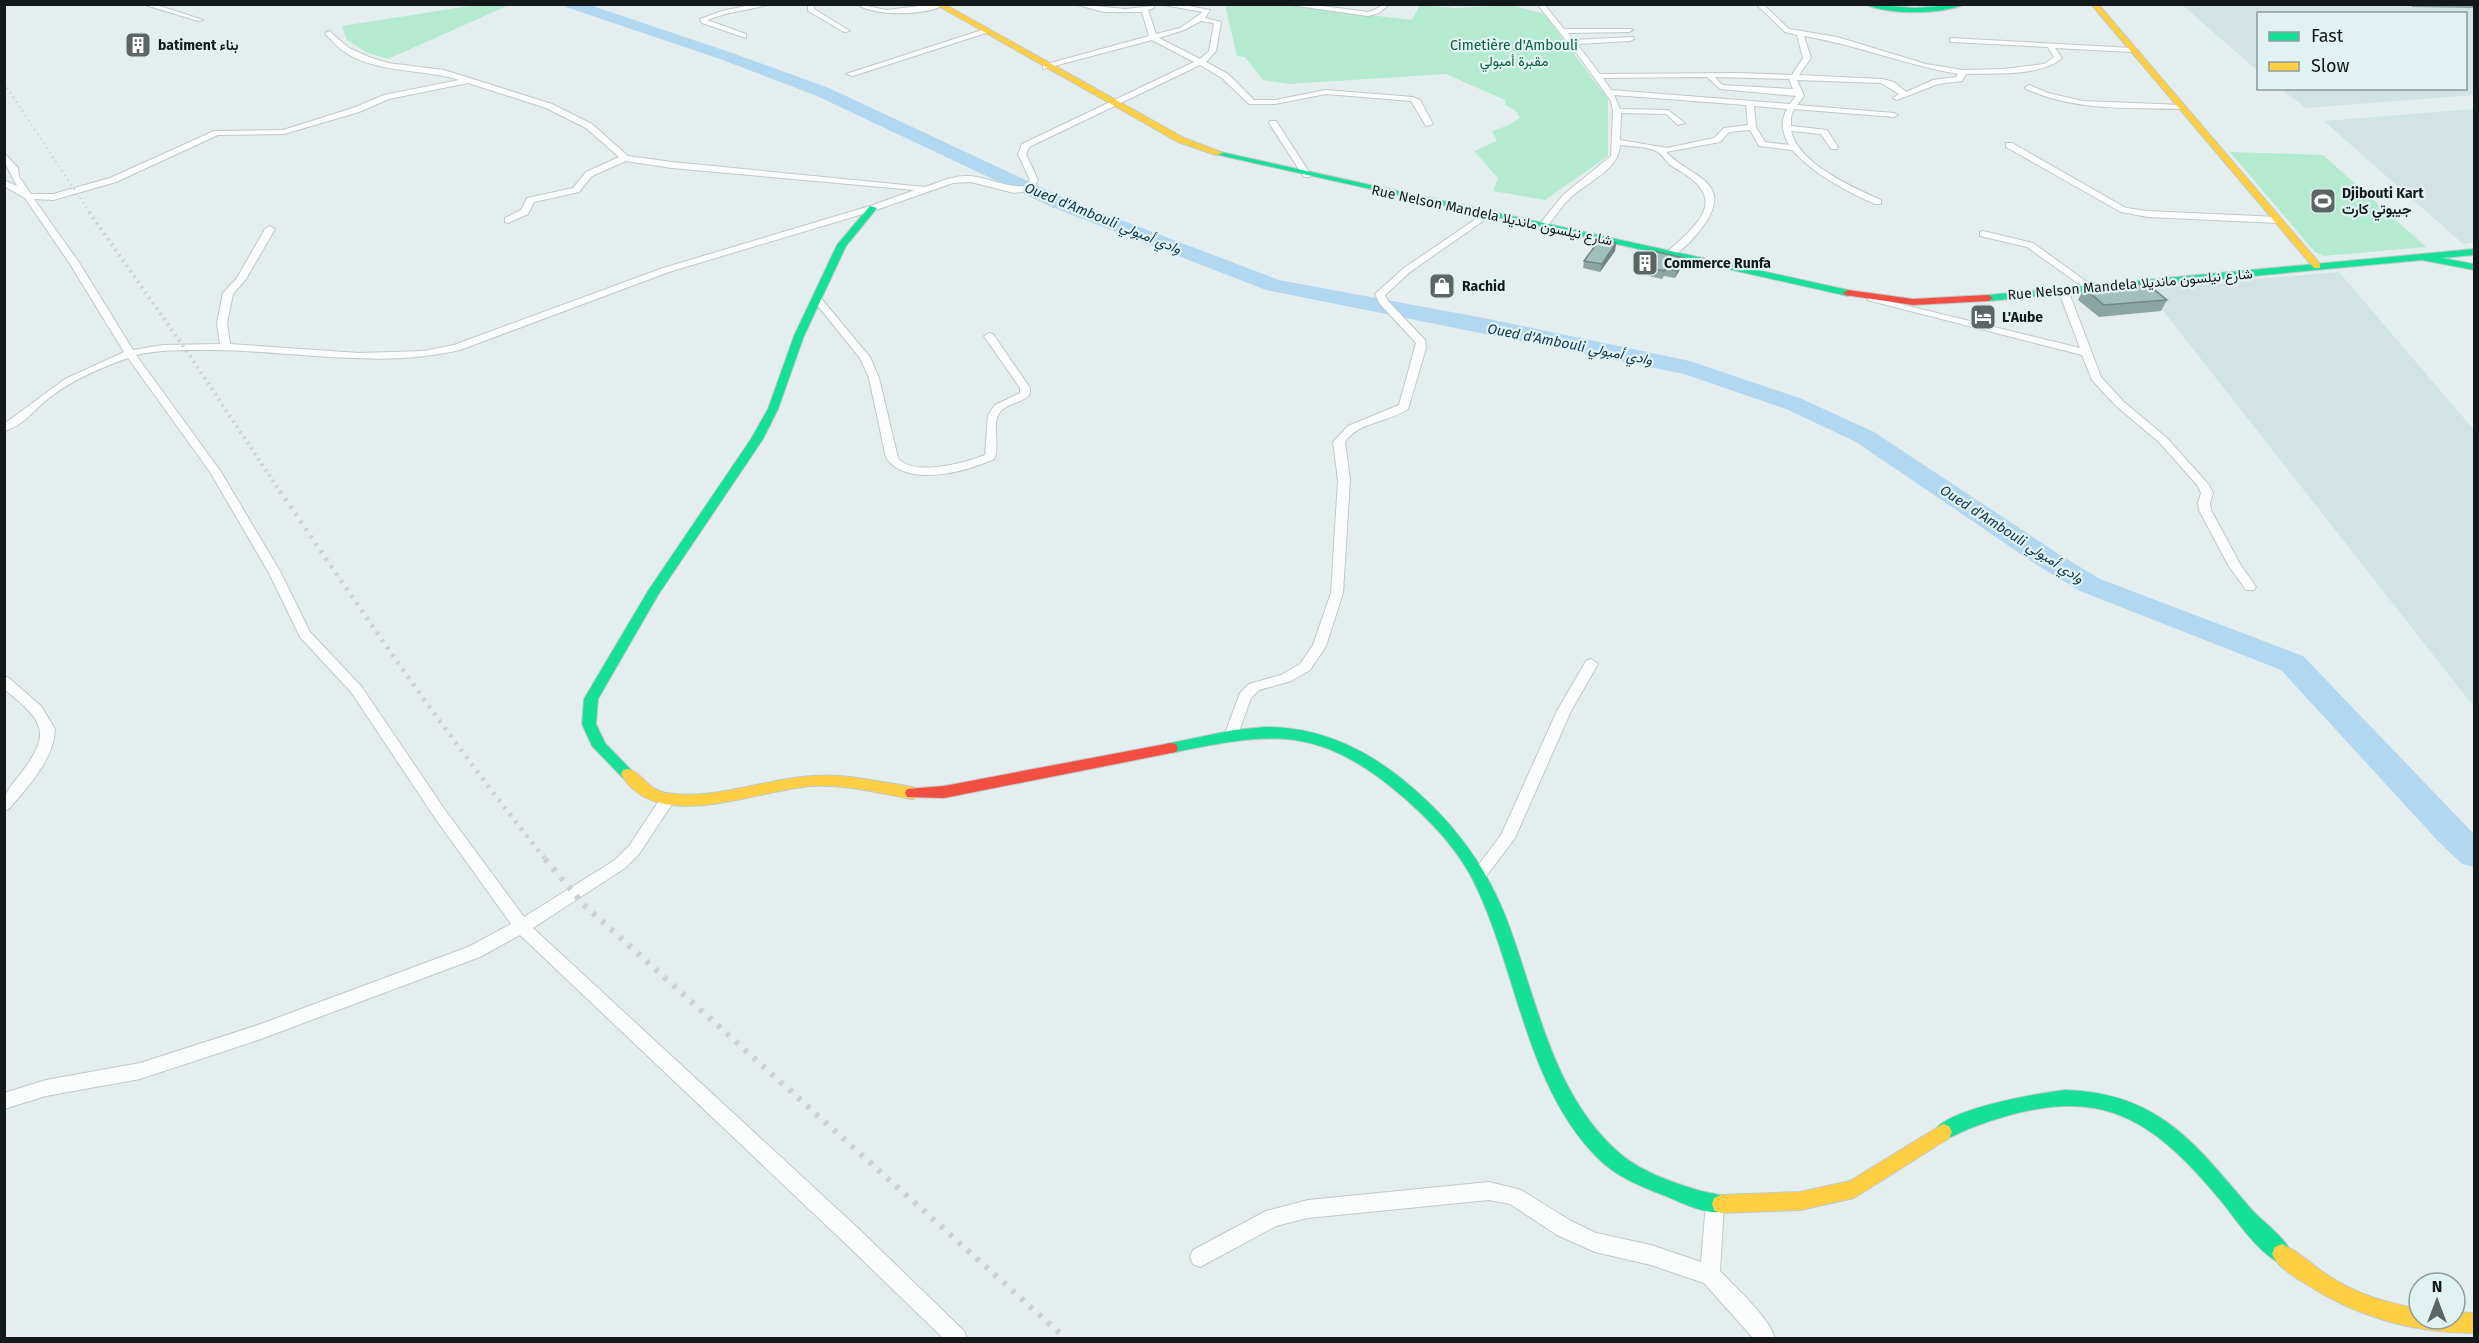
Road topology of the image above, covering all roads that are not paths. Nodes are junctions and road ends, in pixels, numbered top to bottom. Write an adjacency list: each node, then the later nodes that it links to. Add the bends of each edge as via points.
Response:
1 (145, 4): 18 (street)
2 (770, 4): 26 (street, via 703,19)
3 (811, 4): 21 (street, via 810,10)
4 (860, 4): 16 (street, via 869,10)
5 (1077, 4): 15 (street, via 1102,10)
6 (1159, 4): 15 (street); 17 (street, via 1208,11)
7 (1286, 4): 8 (street, via 1368,14)
8 (1387, 4)
9 (1540, 4): 23 (street)
10 (1759, 4): 25 (street, via 1784,29)
11 (1867, 4): 12 (main road, via 1893,11 1922,12)
12 (1962, 4)
13 (2094, 4): 32 (main road)
14 (939, 5): 16 (street); 22 (main road, Rue Nelson Mandela شارع نيلسون مانديلا)
15 (1145, 10): 27 (street)
16 (886, 12): 19 (street, via 884,16)
17 (1200, 19): 27 (street); 33 (street, via 1218,22 1213,53)
18 (200, 20)
19 (890, 21)
20 (1629, 30): 23 (street)
21 (846, 31)
22 (985, 32): 34 (main road, Rue Nelson Mandela شارع نيلسون مانديلا); 36 (street)
23 (1563, 32): 30 (street)
24 (329, 33): 40 (street, via 346,50 366,59)
25 (1800, 34): 35 (street); 39 (street, via 1807,58)
26 (743, 36)
27 (1153, 37): 33 (street); 34 (street)
28 (1633, 39): 30 (street)
29 (1953, 40): 31 (street)
30 (1572, 42): 38 (street)
31 (2050, 45): 32 (street); 35 (street, via 2058,58 2046,66)
32 (2132, 50): 49 (main road)
33 (1200, 62): 46 (street); 54 (street, via 1225,76 1252,102 1275,102 1317,92 1398,97 1417,102)
34 (1046, 66): 46 (main road, Rue Nelson Mandela شارع نيلسون مانديلا)
35 (1963, 72): 44 (street, via 1959,79 1936,82)
36 (850, 74)
37 (1709, 75): 38 (street); 39 (street); 43 (street, via 1720,87)
38 (1598, 76): 42 (street)
39 (1793, 79): 43 (street); 44 (street, via 1882,81)
40 (470, 80): 63 (street, via 549,105 589,126); 67 (street, via 387,97 284,132 217,133 113,180 53,196)
41 (2029, 87): 49 (street, via 2071,100)
42 (1609, 92): 47 (street); 50 (street)
43 (1797, 92): 48 (street, via 1800,96)
44 (1904, 94): 45 (street)
45 (1896, 99)
46 (1113, 102): 64 (main road, Rue Nelson Mandela شارع نيلسون مانديلا, via 1199,147); 66 (street, via 1025,146 1022,154 1034,180 1029,188 1014,189 961,178)
47 (1750, 103): 48 (street); 55 (street)
48 (1792, 107): 51 (street); 56 (street)
49 (2182, 107): 72 (main road)
50 (1617, 111): 53 (street, via 1668,112); 57 (street)
51 (1894, 115)
52 (1273, 123): 64 (street)
53 (1681, 123)
54 (1430, 124)
55 (1752, 127): 60 (street, via 1762,144); 61 (street, via 1727,130 1718,140)
56 (1786, 128): 59 (street, via 1824,132); 60 (street)
57 (1615, 142): 61 (street); 73 (street, via 1615,156 1610,162 1556,206)
58 (2009, 145): 72 (street, via 2124,210)
59 (1834, 147)
60 (1797, 148): 68 (street, via 1818,171)
61 (1660, 150): 77 (street, via 1671,163 1700,179 1710,196 1710,208 1700,227)
62 (4, 155): 67 (street)
63 (625, 158): 66 (street); 71 (street, via 589,174 576,190 530,200 525,212)
64 (1307, 175): 70 (main road, Rue Nelson Mandela شارع نيلسون مانديلا)
65 (4, 182): 67 (street)
66 (923, 189): 69 (street)
67 (27, 195): 89 (street, via 75,264)
68 (1878, 202)
69 (873, 208): 85 (main road, via 842,245); 87 (street, via 666,270 431,354 378,357)
70 (1488, 214): 73 (main road, Rue Nelson Mandela شارع نيلسون مانديلا); 94 (street, via 1418,262 1380,294 1421,342 1404,407 1361,424 1342,437 1342,543 1337,593 1319,646 1305,667 1286,678 1254,687 1245,696)
71 (508, 220)
72 (2278, 220): 81 (main road)
73 (1543, 226): 77 (main road, Rue Nelson Mandela شارع نيلسون مانديلا)
74 (270, 230): 87 (street, via 242,279 228,293 222,323)
75 (1983, 234): 82 (street, via 2030,245)
76 (2474, 252): 78 (main road, Rue Nelson Mandela شارع نيلسون مانديلا)
77 (1670, 254): 84 (main road, Rue Nelson Mandela شارع نيلسون مانديلا)
78 (2447, 255): 79 (main road, Rue Nelson Mandela شارع نيلسون مانديلا); 80 (main road)
79 (2423, 257): 80 (main road); 81 (main road, Rue Nelson Mandela شارع نيلسون مانديلا)
80 (2475, 265)
81 (2317, 266): 82 (main road, Rue Nelson Mandela شارع نيلسون مانديلا)
82 (2089, 287): 83 (main road, Rue Nelson Mandela شارع نيلسون مانديلا)
83 (2063, 290): 84 (main road, Rue Nelson Mandela شارع نيلسون مانديلا, via 1933,302); 88 (street)
84 (1855, 295): 88 (street)
85 (816, 298): 86 (street, via 865,357 884,414 892,458 898,466 911,470 978,463 990,457 994,448 992,417 998,409 1022,398 1025,388); 95 (main road, via 773,409 757,439 652,594 591,699 589,724 600,746 646,792)
86 (989, 336)
87 (225, 346): 89 (street, via 156,348)
88 (2086, 353): 91 (street, via 2096,378 2163,440 2203,485 2207,493 2205,510)
89 (129, 354): 90 (street, via 53,390 22,418); 98 (street, via 215,472 306,634 356,688)
90 (4, 428)
91 (2250, 587)
92 (1591, 664): 97 (street, via 1564,711 1507,838)
93 (4, 681): 96 (street, via 37,710 48,729 44,751)
94 (1231, 736): 95 (main road, via 944,792 915,794 813,782 696,800); 97 (main road, via 1262,731 1310,734 1354,753 1401,786 1464,853)
95 (667, 800): 98 (street, via 620,864)
96 (4, 805)
97 (1479, 875): 100 (main road, via 1504,930 1562,1094 1585,1132 1613,1160 1649,1180)
98 (522, 927): 99 (street, via 474,952 217,1046 140,1071 46,1088); 104 (street)
99 (4, 1101)
100 (1715, 1204): 102 (street); 103 (main road, via 1797,1203 1857,1188 1940,1132 2040,1101 2082,1097 2123,1104 2160,1124 2192,1154 2272,1245 2325,1287 2375,1312 2440,1324)
101 (1200, 1257): 102 (street, via 1273,1218 1308,1209 1489,1191 1514,1196 1564,1228 1595,1242)
102 (1710, 1275): 105 (street)
103 (2475, 1323)
104 (957, 1338)
105 (1765, 1338)

